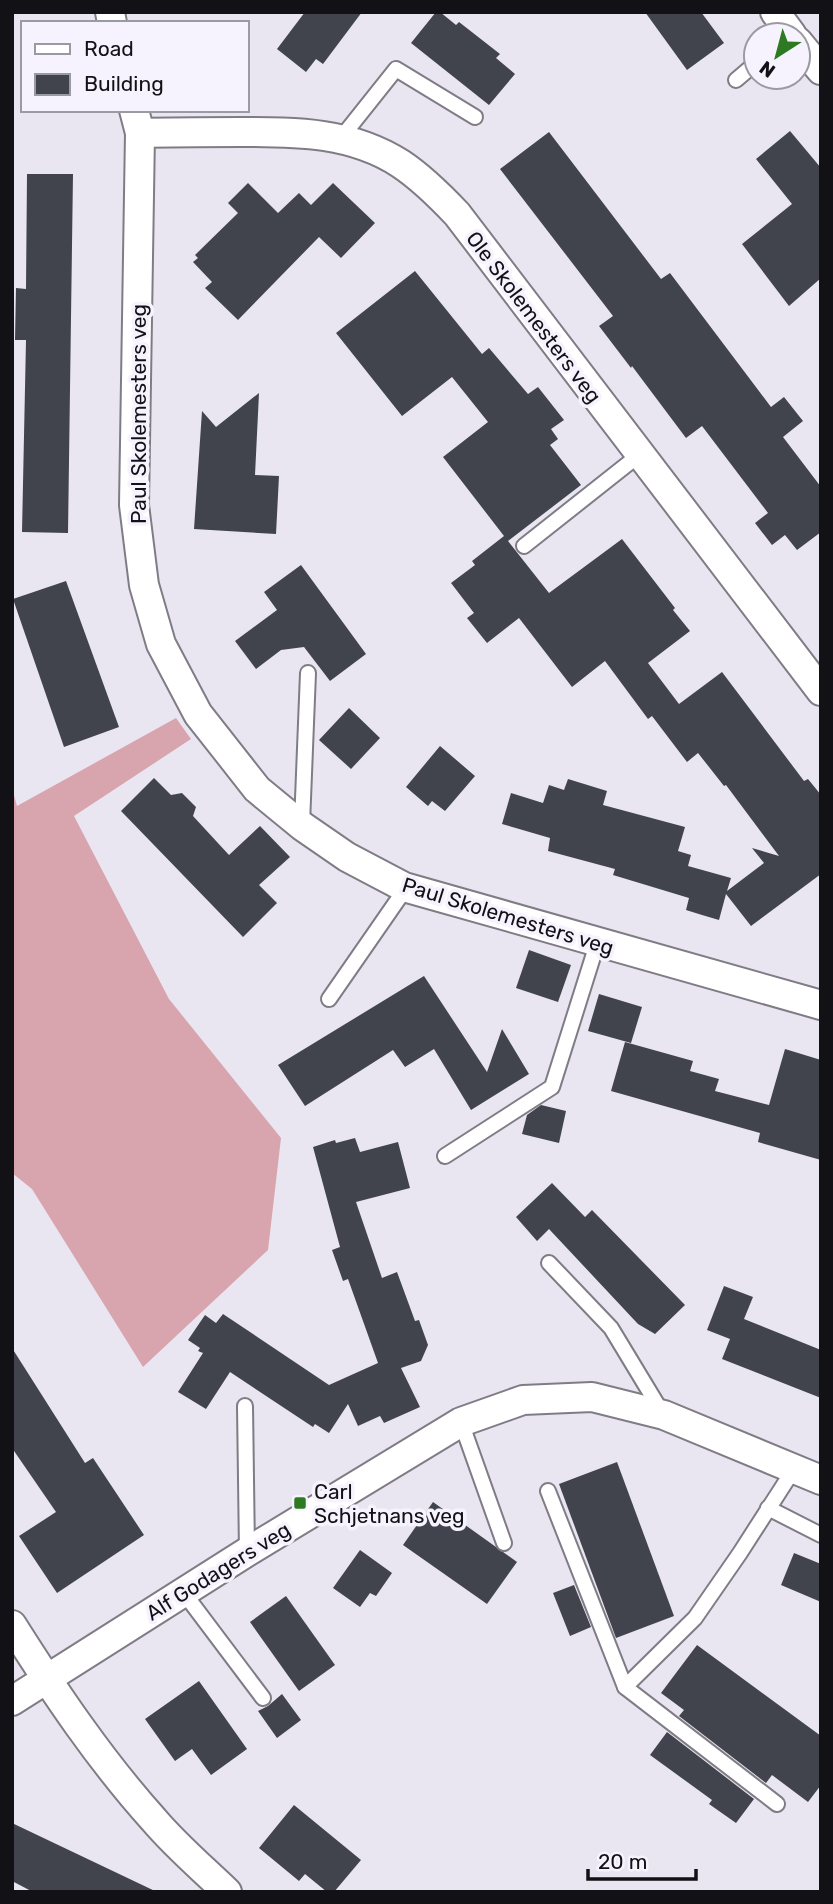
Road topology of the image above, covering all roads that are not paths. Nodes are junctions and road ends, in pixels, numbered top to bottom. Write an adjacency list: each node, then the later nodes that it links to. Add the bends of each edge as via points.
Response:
1 (742, 75): 2 (lane)
2 (736, 80)
3 (475, 117): 5 (lane, via 396,69)
4 (137, 122): 5 (street, Ole Skolemesters veg); 10 (street, Paul Skolemesters veg, via 134,505 144,585 161,644 198,715 257,789)
5 (341, 138): 6 (street, Ole Skolemesters veg, via 399,163 448,204)
6 (639, 455): 7 (lane); 9 (street, Ole Skolemesters veg)
7 (524, 547)
8 (308, 673): 10 (lane)
9 (821, 691)
10 (302, 826): 11 (street, Paul Skolemesters veg, via 347,857)
11 (404, 887): 12 (street, Paul Skolemesters veg); 13 (lane)
12 (597, 944): 14 (street, Paul Skolemesters veg); 15 (lane, via 552,1087)
13 (329, 999)
14 (821, 1005)
15 (445, 1156)
16 (549, 1263): 18 (lane, via 611,1328)
17 (245, 1406): 26 (lane)
18 (664, 1415): 19 (street, Alf Godagers veg, via 593,1397 523,1400); 20 (street, Alf Godagers veg)
19 (461, 1422): 25 (lane); 26 (street, Alf Godagers veg)
20 (794, 1469): 21 (street, Alf Godagers veg); 23 (lane)
21 (821, 1480)
22 (548, 1491): 30 (lane)
23 (768, 1508): 24 (lane); 30 (lane, via 695,1618)
24 (821, 1535)
25 (504, 1543)
26 (247, 1552): 27 (street, Alf Godagers veg)
27 (184, 1593): 29 (street, Alf Godagers veg); 31 (lane)
28 (12, 1625): 29 (street)
29 (47, 1680): 32 (street, Alf Godagers veg); 34 (street, via 98,1753 155,1822)
30 (625, 1687): 33 (lane)
31 (263, 1698)
32 (12, 1701)
33 (777, 1804)
34 (227, 1892)

